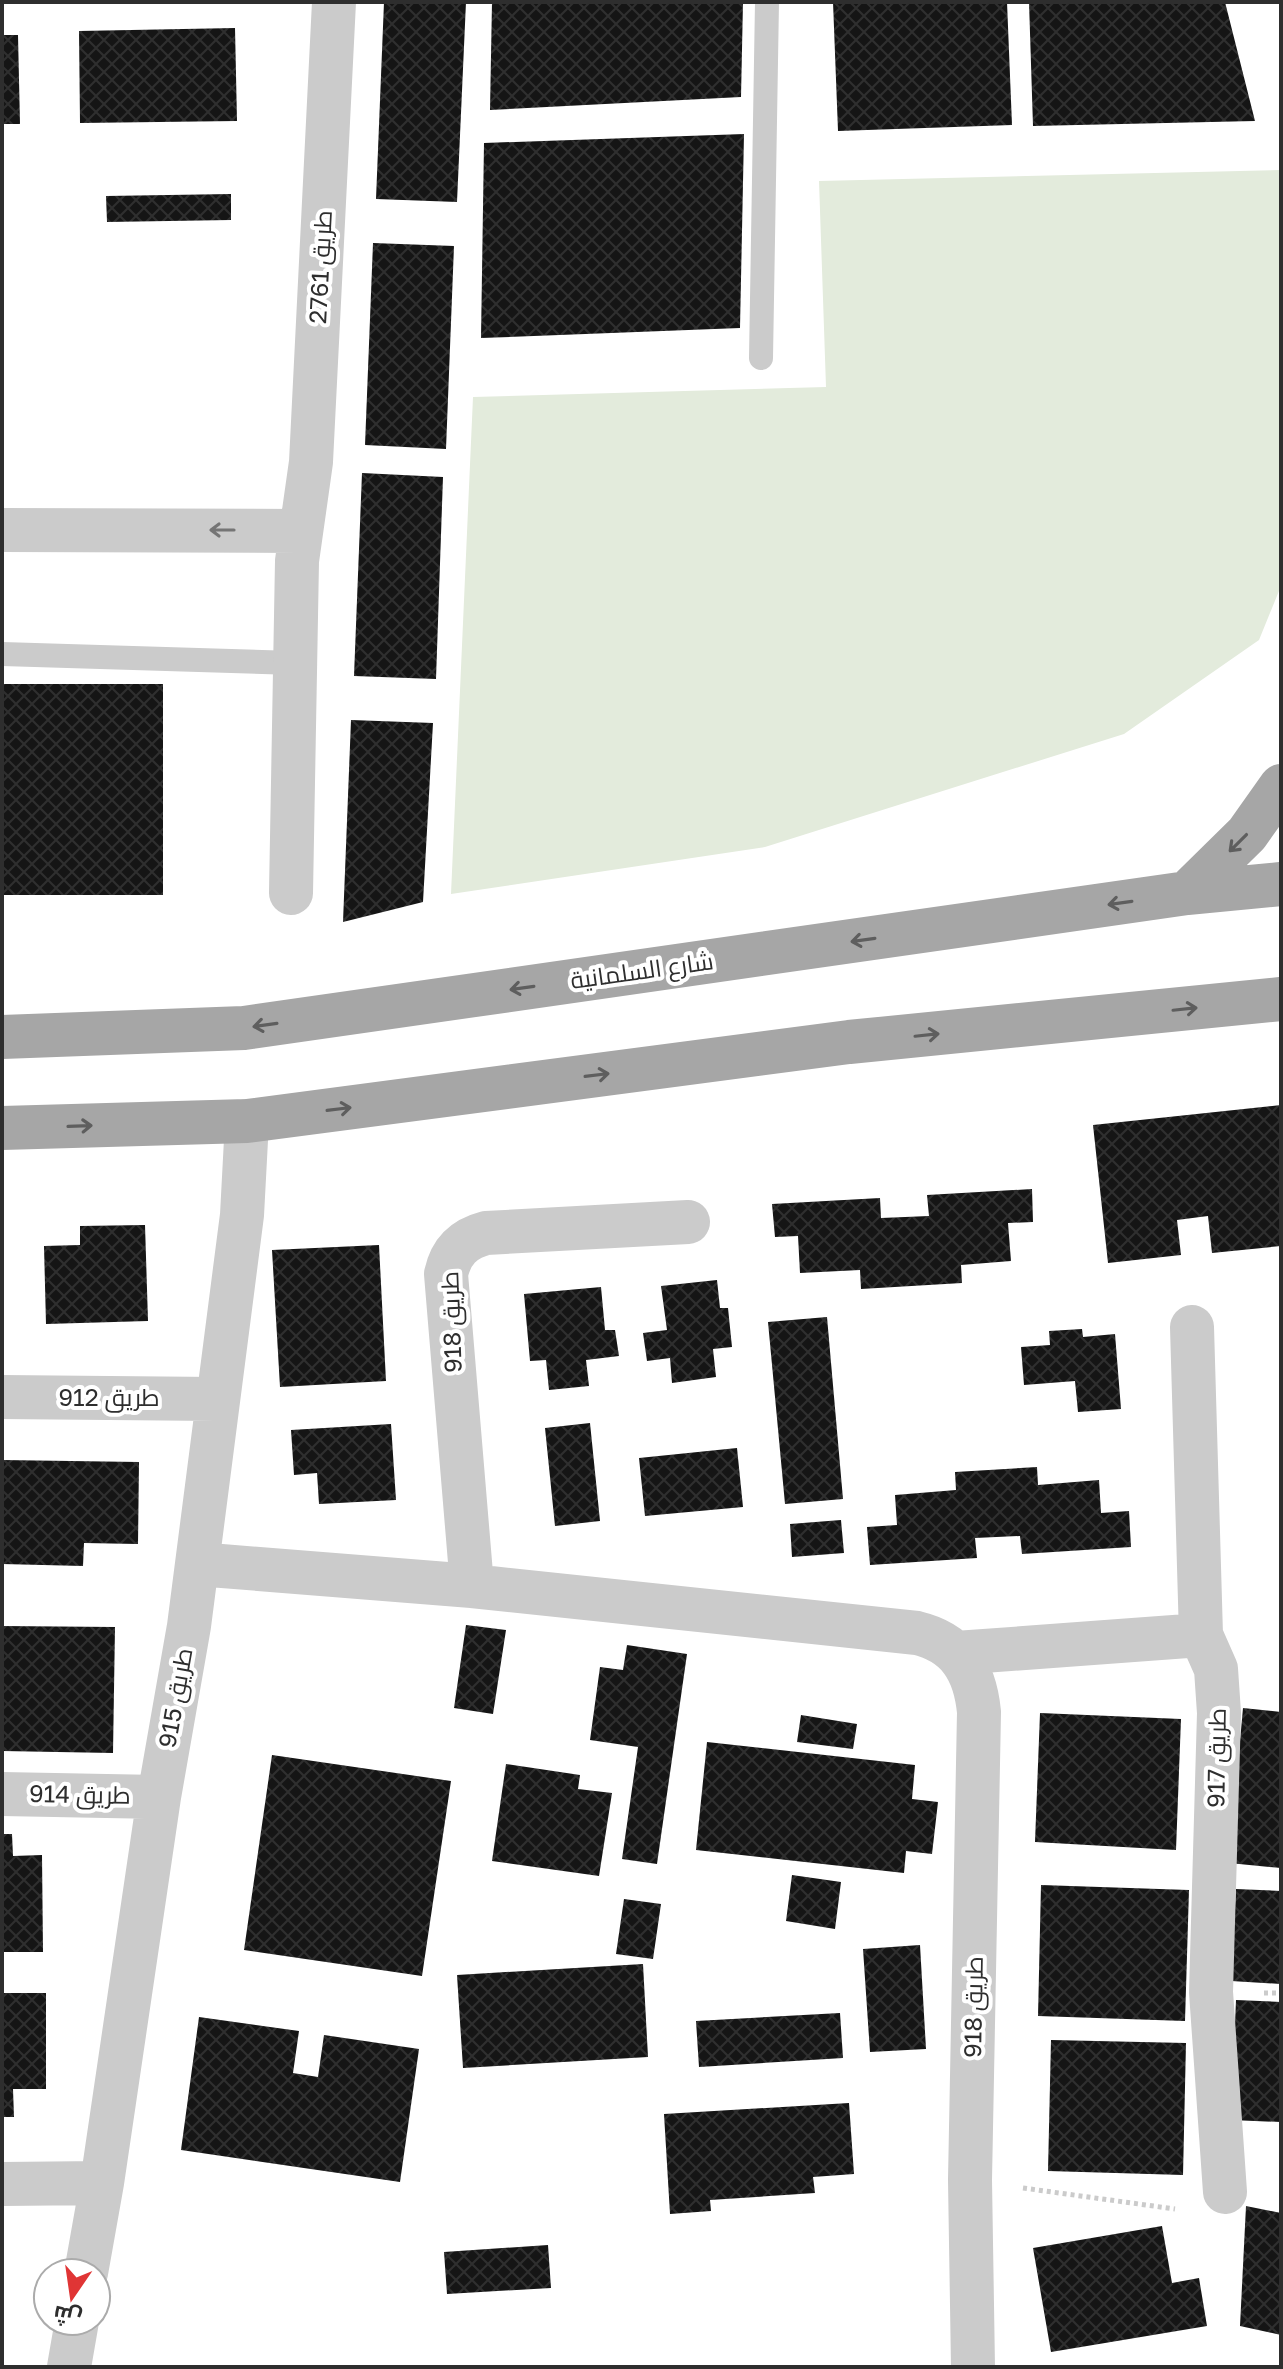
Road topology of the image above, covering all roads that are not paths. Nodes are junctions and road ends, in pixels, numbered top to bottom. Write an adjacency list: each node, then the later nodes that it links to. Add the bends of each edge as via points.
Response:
1 (334, 2): 5 (street, طريق 2761, via 311,462)
2 (767, 2): 3 (lane)
3 (761, 358)
4 (2, 530): 5 (street, one-way to 4)
5 (298, 546): 6 (street); 8 (street, طريق 2761)
6 (2, 558)
7 (2, 654): 8 (lane)
8 (295, 663): 11 (street, طريق 2761)
9 (1281, 786): 12 (main road, one-way to 12, via 1247,834)
10 (1281, 884): 12 (main road, شارع السلمانية)
11 (291, 893)
12 (1187, 893): 14 (main road, شارع السلمانية, one-way to 14, via 244,1028)
13 (1281, 999): 15 (main road, one-way to 13, via 849,1042)
14 (2, 1037)
15 (247, 1121): 16 (main road, one-way to 15); 20 (street, طريق 915, via 242,1215)
16 (2, 1128)
17 (688, 1222): 22 (street, طريق 918, via 486,1233 454,1251 446,1274)
18 (1192, 1327): 23 (street, طريق 917)
19 (2, 1397): 20 (street, طريق 912)
20 (216, 1399): 21 (street, طريق 915)
21 (197, 1564): 22 (street); 26 (street, طريق 915)
22 (472, 1586): 24 (street, via 917,1633 937,1638)
23 (1201, 1635): 24 (street); 29 (street, طريق 917, via 1216,1669 1219,1713 1211,1992)
24 (956, 1653): 33 (street, طريق 918, via 970,1674 979,1712 970,2180)
25 (2, 1794): 26 (street, طريق 914)
26 (159, 1797): 27 (street, طريق 915)
27 (102, 2183): 28 (street); 30 (street, طريق 915)
28 (2, 2184)
29 (1225, 2192)
30 (89, 2257)
31 (74, 2337): 32 (street)
32 (69, 2367)
33 (973, 2367)

